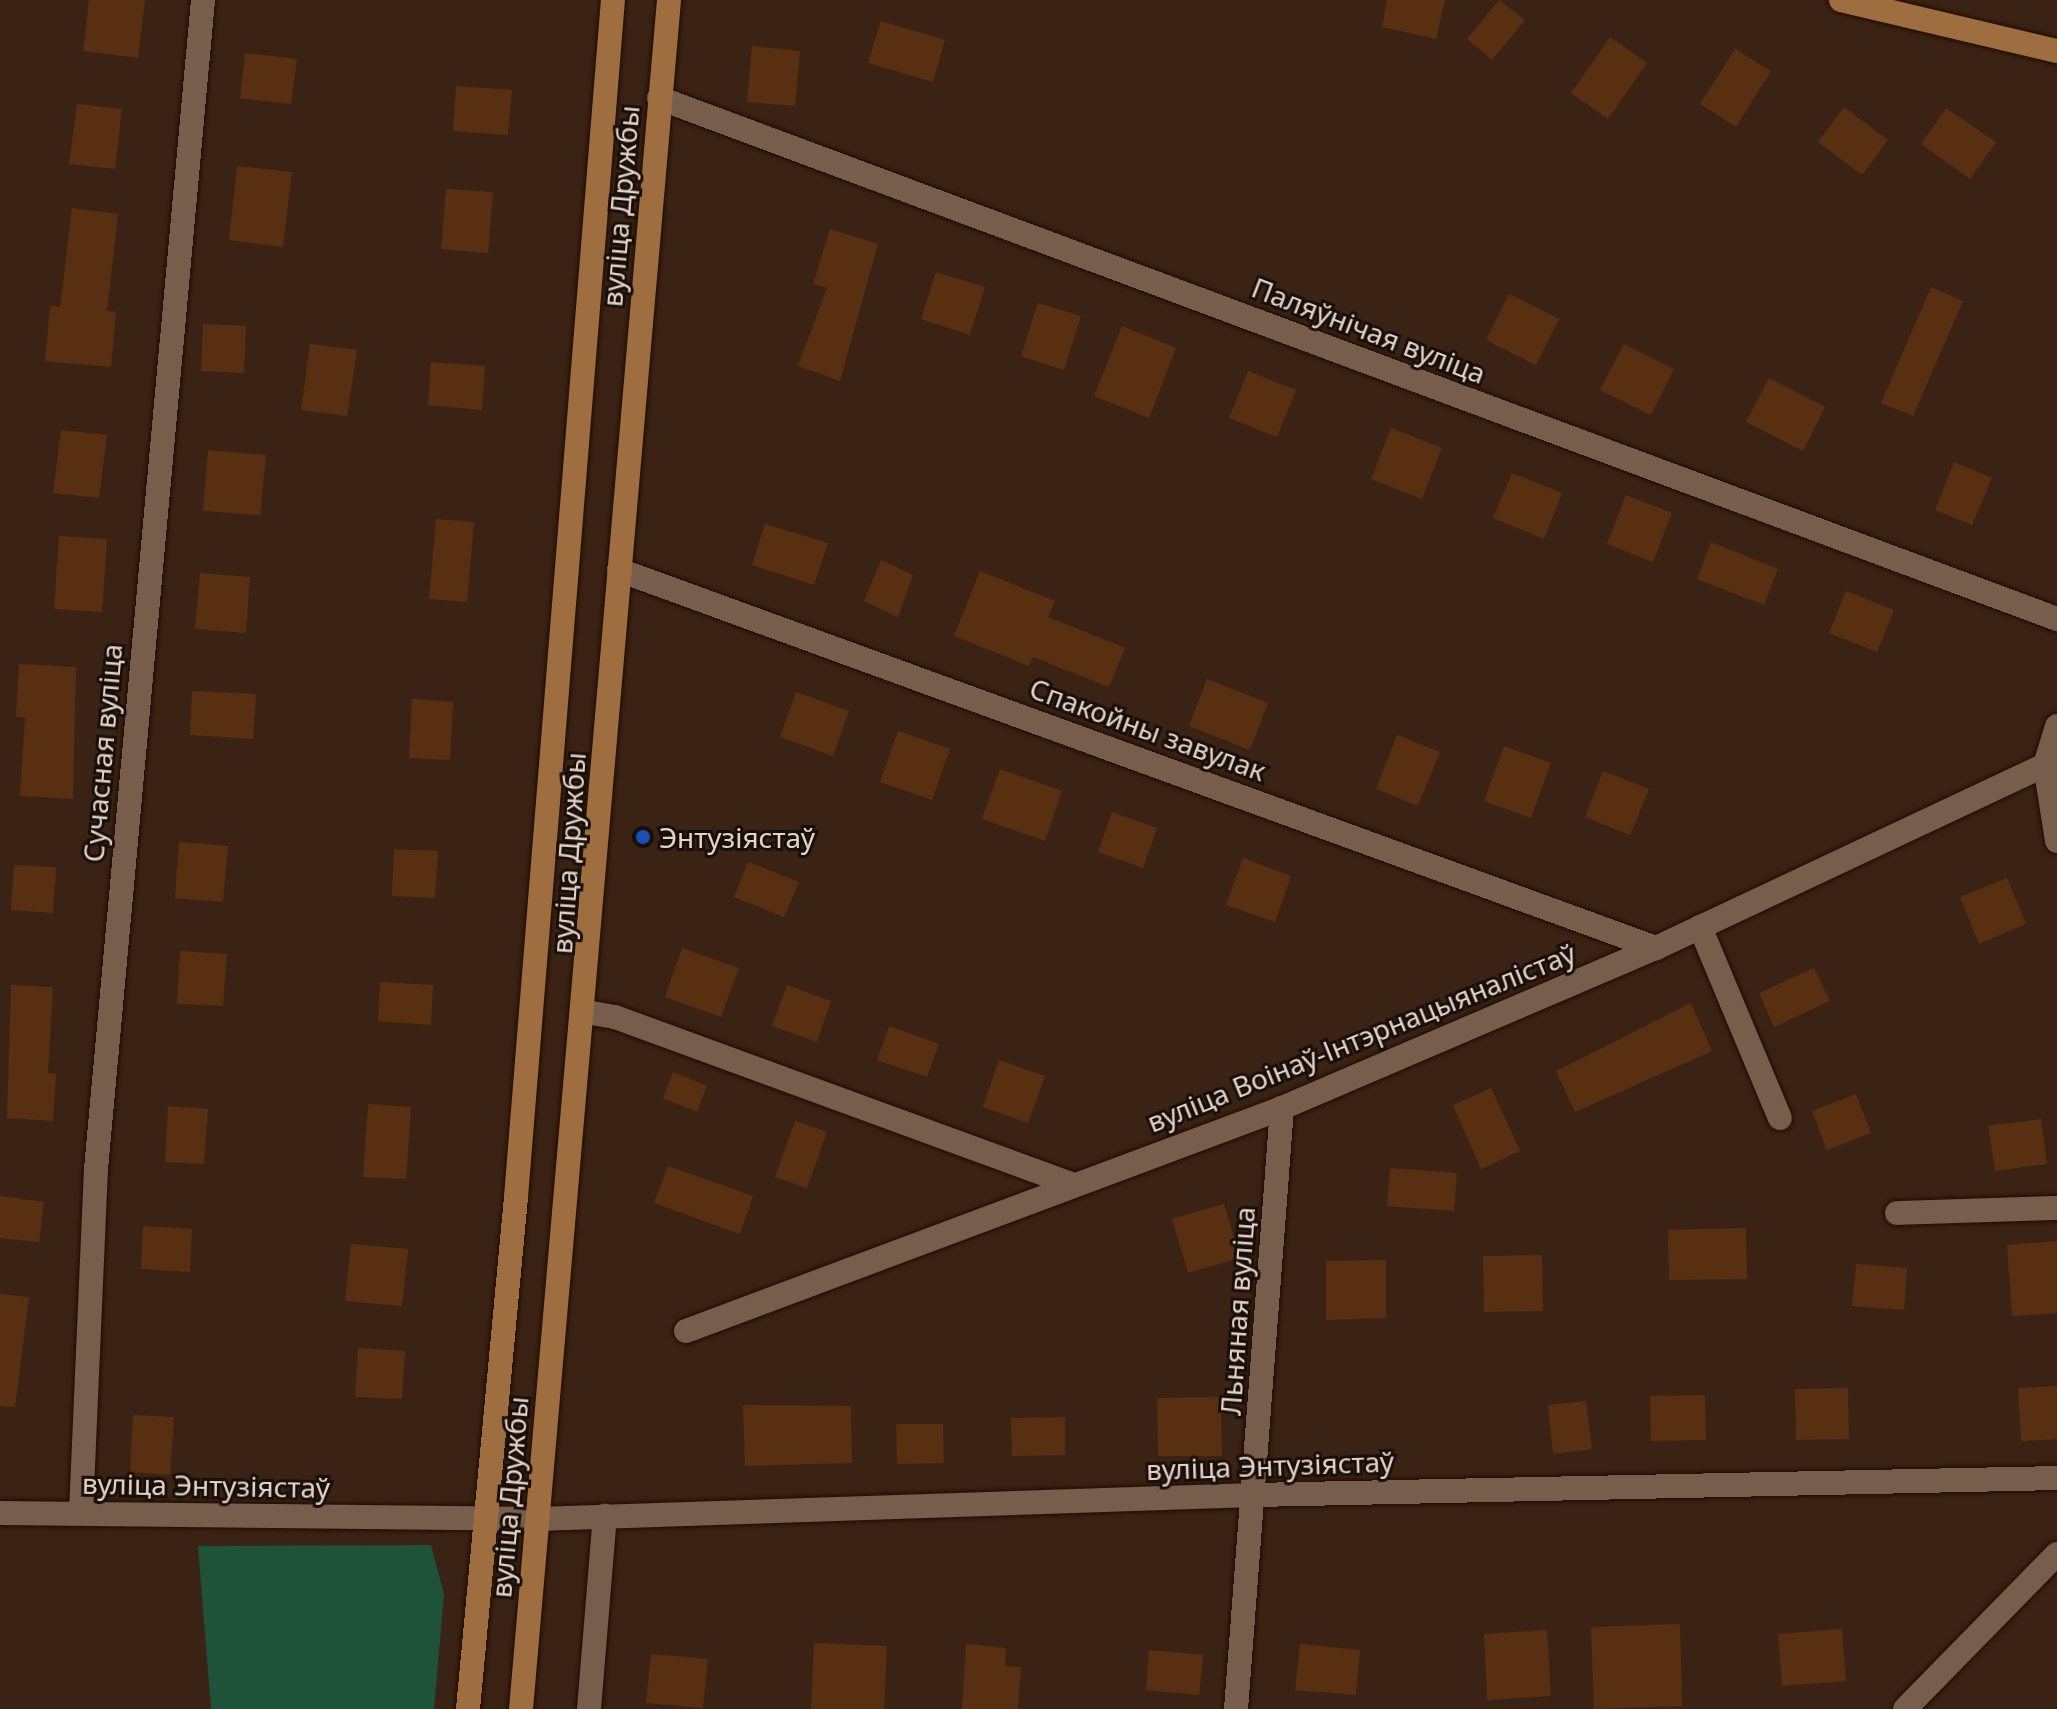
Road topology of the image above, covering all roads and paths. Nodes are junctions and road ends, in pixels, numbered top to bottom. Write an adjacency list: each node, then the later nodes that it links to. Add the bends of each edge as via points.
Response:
1 (203, 0): 24 (street, Сучасная вуліца, via 96,1169)
2 (613, 0): 27 (main road, вуліца Дружбы)
3 (656, 0): 7 (main road)
4 (669, 0): 7 (main road, вуліца Дружбы)
5 (1841, 0): 6 (main road)
6 (2057, 51)
7 (659, 98): 8 (main road, вуліца Дружбы); 9 (street, Паляўнічая вуліца)
8 (619, 570): 14 (street, Спакойны завулак); 15 (main road, вуліца Дружбы)
9 (2057, 619)
10 (2057, 726): 11 (street)
11 (2045, 765): 12 (street); 13 (street, вуліца Воінаў-Інтэрнацыяналістаў)
12 (2057, 841)
13 (1700, 927): 14 (street, вуліца Воінаў-Інтэрнацыяналістаў); 17 (street)
14 (1656, 948): 16 (street, вуліца Воінаў-Інтэрнацыяналістаў)
15 (586, 1012): 18 (street, via 615,1017); 28 (main road, вуліца Дружбы)
16 (1282, 1108): 18 (street, вуліца Воінаў-Інтэрнацыяналістаў); 23 (street, Льняная вуліца)
17 (1780, 1118)
18 (1073, 1185): 21 (street, вуліца Воінаў-Інтэрнацыяналістаў)
19 (2057, 1208): 20 (street)
20 (1897, 1213)
21 (686, 1331)
22 (2057, 1478): 23 (street, вуліца Энтузіястаў)
23 (1254, 1495): 26 (street, вуліца Энтузіястаў); 33 (street, Льняная вуліца)
24 (81, 1512): 25 (street, вуліца Энтузіястаў); 27 (street, вуліца Энтузіястаў)
25 (0, 1513)
26 (605, 1516): 28 (street, вуліца Энтузіястаў); 32 (street)
27 (484, 1517): 28 (street, вуліца Энтузіястаў); 30 (main road, вуліца Дружбы)
28 (537, 1519): 31 (main road, вуліца Дружбы)
29 (2057, 1554): 34 (street)
30 (468, 1709)
31 (521, 1709)
32 (589, 1709)
33 (1236, 1709)
34 (1905, 1709)

